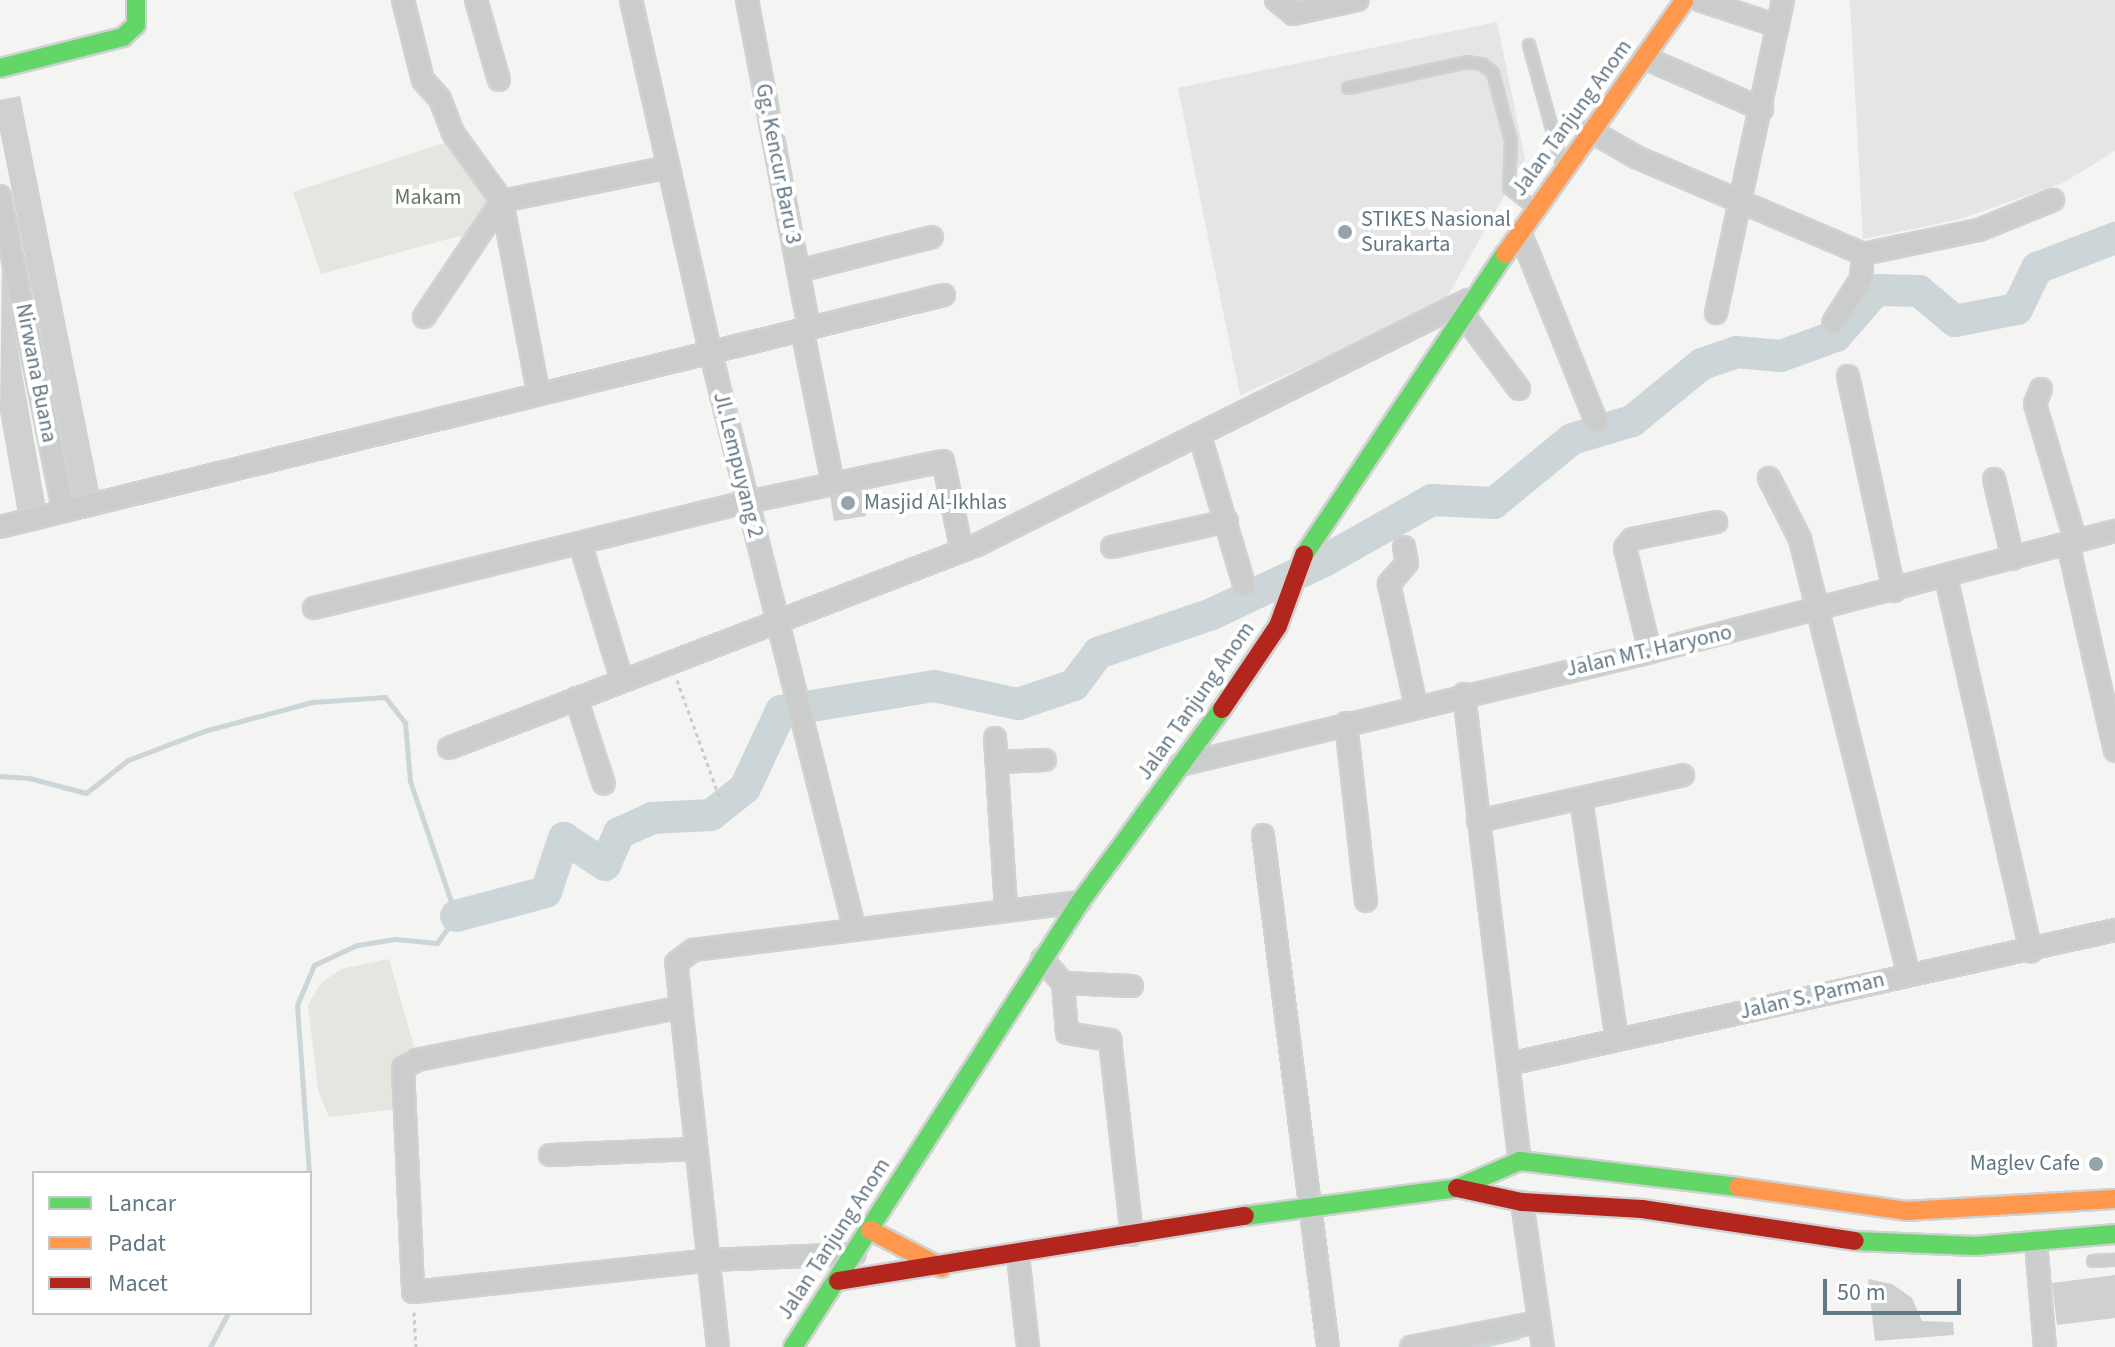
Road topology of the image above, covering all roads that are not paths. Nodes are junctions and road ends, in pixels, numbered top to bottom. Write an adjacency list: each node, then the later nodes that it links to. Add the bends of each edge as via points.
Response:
1 (136, 0): 14 (street, via 136,25 123,37)
2 (403, 0): 23 (street, via 423,80)
3 (476, 0): 15 (street)
4 (631, 0): 19 (street, Jl. Lempuyang 2)
5 (747, 0): 29 (street, Gg. Kencur Baru 3)
6 (1276, 0): 10 (street, via 1293,14)
7 (1685, 0): 13 (street, Jalan Tanjung Anom)
8 (1699, 0): 11 (street)
9 (1783, 0): 11 (street)
10 (1350, 1)
11 (1778, 26): 17 (street)
12 (1529, 45): 20 (lane)
13 (1645, 58): 17 (street); 18 (street, Jalan Tanjung Anom)
14 (0, 68)
15 (499, 80)
16 (1348, 88): 25 (lane, via 1467,62 1482,64 1493,73 1511,141 1509,188)
17 (1762, 109): 24 (street)
18 (1591, 131): 20 (street, Jalan Tanjung Anom); 24 (street)
19 (669, 167): 23 (street); 36 (street, Jl. Lempuyang 2)
20 (1564, 171): 25 (street, Jalan Tanjung Anom)
21 (0, 196): 47 (street, Nirwana Buana)
22 (2053, 200): 28 (street, via 1979,230)
23 (502, 201): 33 (street); 40 (street)
24 (1739, 202): 28 (street); 32 (street)
25 (1536, 209): 26 (street, Jalan Tanjung Anom)
26 (1520, 232): 31 (street, Jalan Tanjung Anom); 41 (street)
27 (932, 237): 29 (street)
28 (1863, 254): 34 (street, via 1861,279)
29 (798, 271): 35 (street, Gg. Kencur Baru 3)
30 (944, 295): 35 (street)
31 (1467, 305): 38 (street); 42 (street); 75 (street, Jalan Tanjung Anom, via 1304,555 1260,658)
32 (1716, 313)
33 (424, 317)
34 (1833, 323)
35 (805, 328): 36 (street); 45 (street, Gg. Kencur Baru 3)
36 (711, 354): 40 (street); 46 (street, Jl. Lempuyang 2)
37 (1848, 376): 60 (street)
38 (1519, 389)
39 (2041, 389): 53 (street, via 2035,404)
40 (538, 391): 50 (street, via 316,453)
41 (1596, 421)
42 (1200, 436): 48 (street); 56 (street)
43 (1769, 478): 62 (street, via 1794,523)
44 (1994, 479): 57 (street)
45 (833, 484): 46 (street); 56 (street, via 943,461)
46 (747, 502): 52 (street); 63 (street, Jl. Lempuyang 2)
47 (62, 503)
48 (1227, 521): 54 (street); 59 (street)
49 (1716, 522): 64 (street, via 1632,539 1625,548)
50 (0, 527)
51 (2115, 531): 53 (street, Jalan MT. Haryono)
52 (580, 543): 61 (street); 65 (street)
53 (2072, 543): 57 (street, Jalan MT. Haryono); 72 (street)
54 (1112, 547)
55 (1404, 547): 68 (street, via 1407,563 1390,590)
56 (962, 551): 63 (street)
57 (2013, 559): 58 (street, Jalan MT. Haryono)
58 (1946, 577): 60 (street, Jalan MT. Haryono); 86 (street)
59 (1244, 585)
60 (1894, 591): 62 (street, Jalan MT. Haryono)
61 (314, 608)
62 (1817, 610): 64 (street, Jalan MT. Haryono); 88 (street)
63 (777, 622): 65 (street); 84 (street, Jl. Lempuyang 2)
64 (1650, 652): 66 (street, Jalan MT. Haryono)
65 (622, 680): 67 (street)
66 (1464, 694): 68 (street, Jalan MT. Haryono); 79 (street)
67 (576, 698): 71 (street); 77 (street)
68 (1416, 706): 69 (street, Jalan MT. Haryono)
69 (1346, 723): 75 (street, Jalan MT. Haryono); 81 (street)
70 (995, 738): 74 (street)
71 (449, 748)
72 (2115, 751)
73 (1045, 760): 74 (street)
74 (997, 762): 83 (street)
75 (1180, 765): 82 (street, Jalan Tanjung Anom)
76 (1683, 775): 78 (street)
77 (604, 784)
78 (1581, 799): 79 (street); 92 (street)
79 (1478, 821): 93 (street)
80 (1263, 835): 100 (street)
81 (1366, 901)
82 (1080, 902): 83 (street); 87 (street, Jalan Tanjung Anom)
83 (1006, 907): 84 (street)
84 (854, 927): 91 (street, via 693,950 673,969)
85 (2115, 930): 86 (street, Jalan S. Parman)
86 (2031, 951): 88 (street, Jalan S. Parman)
87 (1042, 959): 89 (street); 102 (street, Jalan Tanjung Anom)
88 (1909, 975): 92 (street, Jalan S. Parman)
89 (1063, 983): 90 (street); 104 (street, via 1067,1033 1110,1040)
90 (1132, 986)
91 (677, 1008): 94 (street); 109 (street, via 417,1060 403,1068 413,1292)
92 (1617, 1039): 93 (street, Jalan S. Parman)
93 (1509, 1064): 96 (street)
94 (695, 1149): 95 (street); 109 (street)
95 (550, 1155)
96 (1520, 1161): 97 (street); 99 (street); 101 (street, via 1878,1209)
97 (1457, 1188): 99 (street); 100 (street)
98 (2115, 1199): 101 (street)
99 (1522, 1202): 106 (street, via 1642,1209 1864,1242); 114 (street)
100 (1308, 1205): 104 (street); 118 (street)
101 (1973, 1211): 106 (street)
102 (870, 1230): 107 (street, Jalan Tanjung Anom); 112 (street)
103 (2115, 1234): 105 (street)
104 (1132, 1235): 108 (street)
105 (2036, 1243): 106 (street); 121 (street)
106 (1975, 1246)
107 (855, 1254): 109 (street); 113 (street, Jalan Tanjung Anom)
108 (1018, 1256): 112 (street); 117 (street)
109 (710, 1260): 115 (street)
110 (2115, 1260): 111 (lane)
111 (2093, 1261)
112 (942, 1268): 113 (street)
113 (838, 1281): 116 (street, Jalan Tanjung Anom)
114 (1538, 1322): 119 (street); 120 (street)
115 (718, 1347)
116 (793, 1347)
117 (1028, 1347)
118 (1328, 1347)
119 (1411, 1347)
120 (1543, 1347)
121 (2045, 1347)

